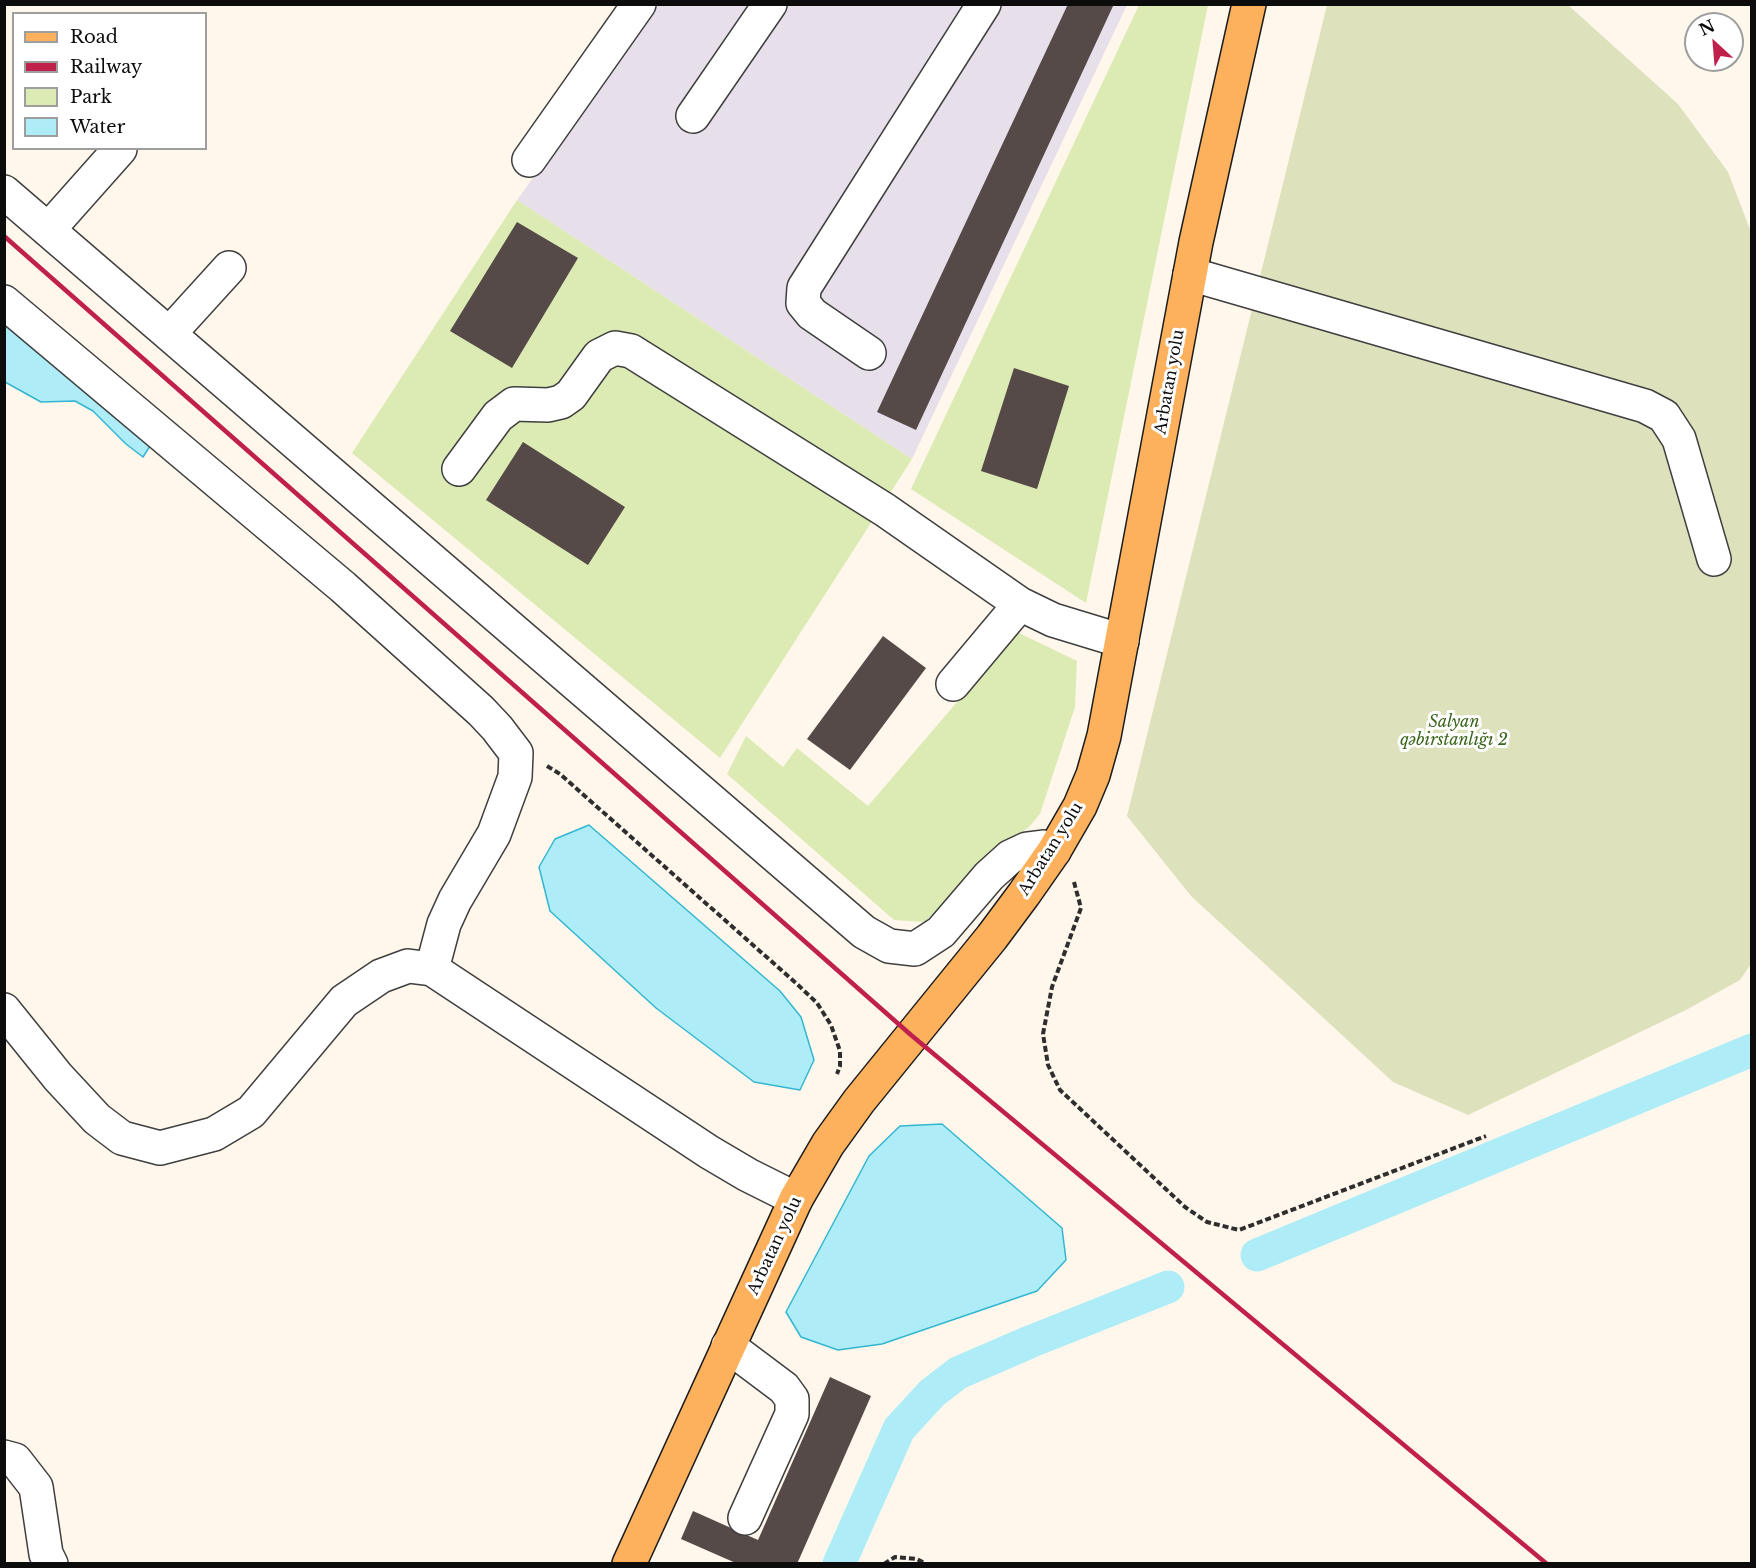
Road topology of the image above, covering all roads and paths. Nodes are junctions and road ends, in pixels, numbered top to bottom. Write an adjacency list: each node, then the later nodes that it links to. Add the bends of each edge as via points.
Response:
1 (639, 4): 7 (street)
2 (770, 4): 5 (street)
3 (984, 4): 14 (street, via 804,288 803,303 812,314)
4 (1249, 4): 11 (main road, Arbatan yolu)
5 (693, 116)
6 (119, 150): 9 (street)
7 (528, 160)
8 (4, 192): 9 (street)
9 (48, 230): 13 (street)
10 (229, 268): 13 (street)
11 (1190, 274): 16 (street, via 1645,406 1664,416 1679,439); 18 (main road, Arbatan yolu)
12 (4, 302): 20 (street, via 343,587 481,711)
13 (169, 334): 21 (street, via 864,932 889,946 915,949 941,932 988,876 1010,857 1027,849)
14 (869, 353)
15 (459, 469): 17 (street, via 498,416 514,404 561,402 571,395 599,356 615,348 631,351 885,510)
16 (1714, 559)
17 (1020, 604): 18 (street, via 1053,620); 19 (street)
18 (1122, 641): 21 (main road, Arbatan yolu, via 1093,775 1080,807)
19 (952, 684)
20 (516, 753): 22 (street, via 515,777 494,834 455,900); 24 (path, via 536,759 561,774 817,1003 831,1025 840,1051)
21 (1054, 850): 25 (path, via 1073,880 1081,908 1052,987 1043,1034 1048,1065 1060,1090 1185,1207 1207,1222 1239,1230); 26 (main road, Arbatan yolu, via 992,937 859,1101)
22 (432, 969): 23 (street, via 408,966 381,976 344,1001 251,1112 214,1134 160,1148 122,1138 97,1119); 26 (street, via 709,1152)
23 (4, 1010)
24 (836, 1076)
25 (1486, 1136)
26 (796, 1199): 27 (main road, Arbatan yolu)
27 (728, 1347): 29 (street, via 784,1388 792,1399 792,1414); 31 (main road, Arbatan yolu)
28 (4, 1457): 30 (street, via 15,1460 36,1487 46,1554)
29 (745, 1518)
30 (51, 1563)
31 (628, 1563)
32 (884, 1563): 33 (path, via 894,1557)
33 (926, 1563)

